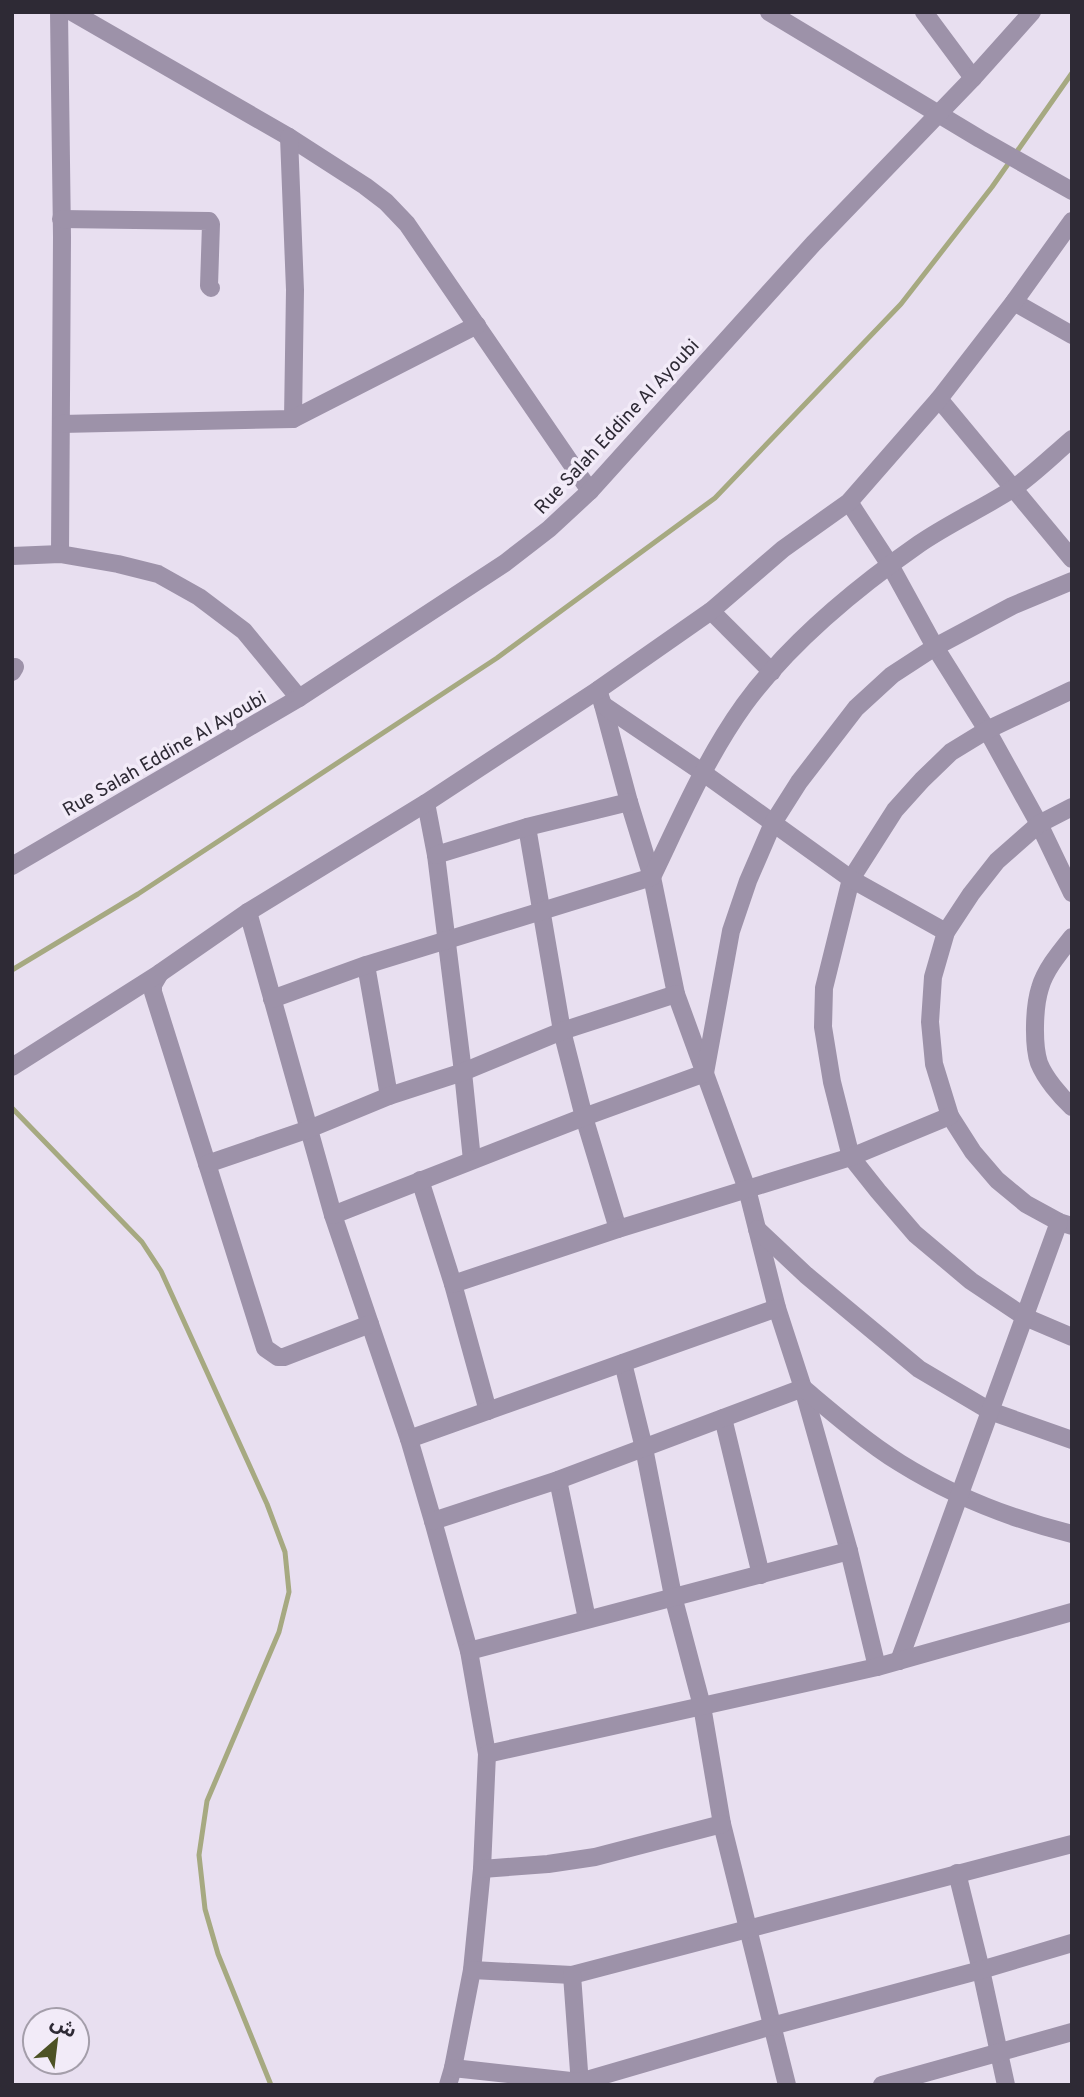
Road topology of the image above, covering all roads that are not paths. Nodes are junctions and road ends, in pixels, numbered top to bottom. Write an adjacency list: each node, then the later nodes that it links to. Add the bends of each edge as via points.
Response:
1 (59, 12): 10 (street)
2 (72, 12): 8 (street)
3 (769, 12): 7 (street)
4 (923, 12): 6 (street)
5 (1032, 12): 6 (street, Rue Salah Eddine Al Ayoubi)
6 (973, 78): 7 (street, Rue Salah Eddine Al Ayoubi)
7 (939, 113): 9 (street); 21 (street, Rue Salah Eddine Al Ayoubi, via 813,244)
8 (289, 137): 14 (street, via 386,202 407,224); 17 (street, via 295,290)
9 (1072, 191)
10 (61, 219): 12 (street, via 209,221); 18 (street)
11 (1072, 221): 13 (street)
12 (211, 288)
13 (1014, 302): 15 (street); 16 (street)
14 (477, 325): 17 (street); 21 (street)
15 (1072, 335)
16 (939, 399): 20 (street); 22 (street)
17 (293, 419): 18 (street)
18 (61, 424): 23 (street)
19 (1072, 439): 20 (street)
20 (1012, 489): 25 (street); 26 (street)
21 (590, 491): 32 (street, Rue Salah Eddine Al Ayoubi, via 505,564)
22 (849, 502): 26 (street); 28 (street)
23 (60, 554): 24 (street); 32 (street, via 158,574 199,597 244,631)
24 (12, 556)
25 (1072, 559)
26 (890, 565): 29 (street); 30 (street, via 813,628)
27 (1072, 581): 29 (street, via 1012,606)
28 (711, 611): 30 (street); 33 (street)
29 (935, 647): 34 (street); 39 (street, via 892,674 856,708)
30 (772, 672): 35 (street, via 745,704)
31 (1072, 690): 34 (street)
32 (299, 698): 43 (street, Rue Salah Eddine Al Ayoubi)
33 (601, 698): 35 (street); 36 (street); 37 (street)
34 (987, 730): 40 (street); 45 (street, via 951,752 922,780 895,810)
35 (702, 772): 39 (street); 44 (street)
36 (629, 802): 41 (street); 44 (street)
37 (426, 803): 42 (street); 47 (street)
38 (1072, 807): 40 (street)
39 (774, 823): 45 (street); 59 (street, via 731,931)
40 (1039, 824): 46 (street); 49 (street, via 997,861)
41 (527, 828): 42 (street); 48 (street)
42 (436, 855): 51 (street)
43 (12, 866)
44 (652, 877): 48 (street); 54 (street)
45 (851, 879): 49 (street); 65 (street, via 824,988 823,1027)
46 (1072, 893)
47 (248, 912): 53 (street); 55 (street)
48 (541, 913): 51 (street); 56 (street)
49 (946, 932): 62 (street, via 933,977 930,1022 934,1063)
50 (1072, 937): 61 (street, via 1040,986 1034,1026 1039,1063 1060,1097)
51 (445, 940): 52 (street); 58 (street)
52 (366, 965): 55 (street); 60 (street)
53 (160, 973): 57 (street); 67 (street, via 152,992)
54 (676, 994): 56 (street); 59 (street)
55 (272, 999): 64 (street)
56 (562, 1031): 58 (street); 63 (street)
57 (12, 1067)
58 (463, 1072): 60 (street); 66 (street)
59 (705, 1073): 63 (street); 69 (street)
60 (389, 1097): 64 (street)
61 (1072, 1107)
62 (950, 1116): 65 (street); 71 (street, via 997,1180 1026,1204)
63 (584, 1117): 66 (street); 72 (street)
64 (309, 1129): 67 (street); 70 (street)
65 (851, 1157): 69 (street); 76 (street, via 915,1234 971,1281)
66 (472, 1160): 68 (street)
67 (207, 1164): 77 (street, via 265,1348 284,1357)
68 (420, 1180): 70 (street); 74 (street)
69 (747, 1189): 72 (street); 73 (street)
70 (333, 1215): 77 (street)
71 (1066, 1224): 76 (street)
72 (618, 1229): 74 (street)
73 (757, 1229): 75 (street); 82 (street, via 919,1369)
74 (453, 1284): 81 (street)
75 (777, 1308): 79 (street); 80 (street)
76 (1025, 1317): 78 (street); 82 (street)
77 (369, 1324): 84 (street)
78 (1072, 1337)
79 (623, 1363): 81 (street); 86 (street)
80 (803, 1388): 83 (street); 88 (street, via 900,1463); 91 (street)
81 (488, 1411): 84 (street)
82 (990, 1411): 85 (street); 88 (street)
83 (723, 1418): 86 (street); 92 (street)
84 (410, 1439): 89 (street)
85 (1072, 1440)
86 (644, 1448): 87 (street); 93 (street)
87 (558, 1480): 89 (street); 95 (street)
88 (958, 1495): 90 (street); 97 (street)
89 (433, 1521): 96 (street)
90 (1072, 1534)
91 (849, 1551): 92 (street); 98 (street)
92 (761, 1575): 93 (street)
93 (673, 1596): 95 (street); 99 (street)
94 (1072, 1612): 97 (street)
95 (587, 1619): 96 (street)
96 (469, 1651): 100 (street)
97 (899, 1661): 98 (street)
98 (877, 1667): 99 (street)
99 (702, 1706): 100 (street); 101 (street)
100 (487, 1754): 103 (street)
101 (722, 1824): 103 (street, via 595,1857); 105 (street)
102 (1072, 1844): 104 (street)
103 (482, 1869): 107 (street)
104 (957, 1873): 105 (street); 108 (street)
105 (748, 1930): 109 (street); 110 (street)
106 (1072, 1943): 108 (street)
107 (471, 1970): 109 (street); 113 (street)
108 (981, 1970): 110 (street); 112 (street)
109 (572, 1975): 114 (street)
110 (772, 2026): 114 (street); 115 (street)
111 (1072, 2032): 112 (street)
112 (998, 2052): 116 (street); 117 (street)
113 (450, 2076): 114 (street)
114 (580, 2083)
115 (787, 2085)
116 (881, 2085)
117 (1006, 2085)

